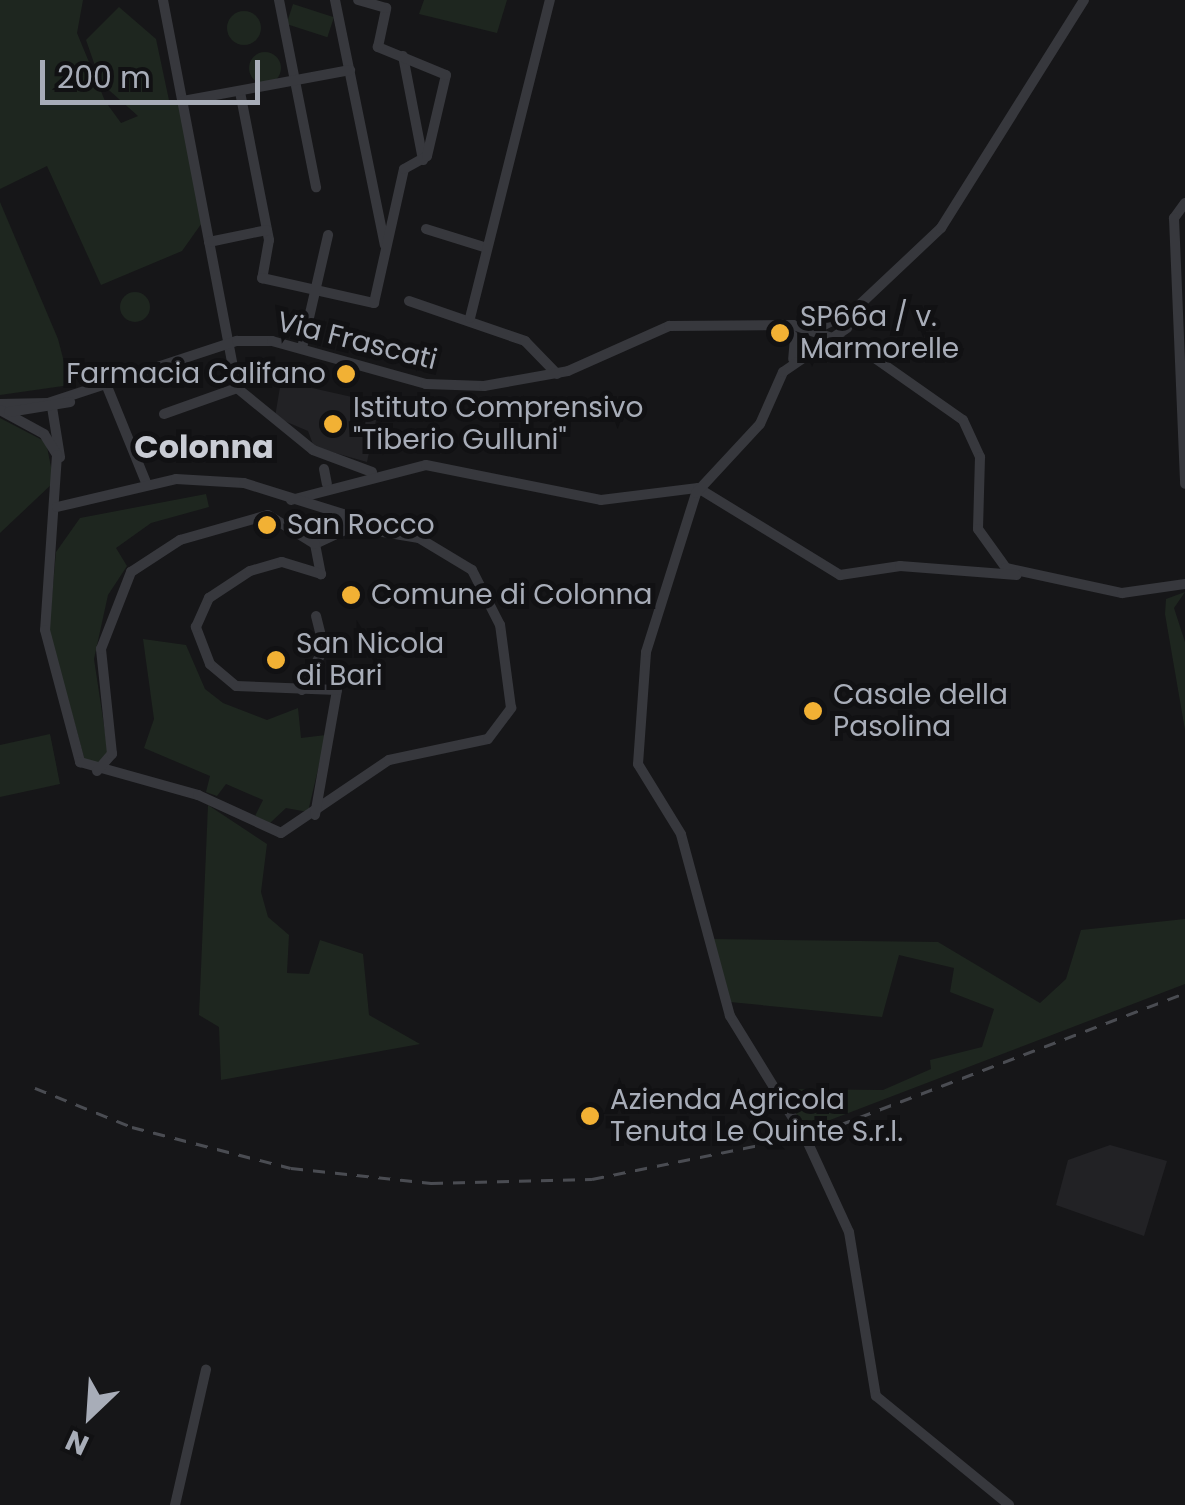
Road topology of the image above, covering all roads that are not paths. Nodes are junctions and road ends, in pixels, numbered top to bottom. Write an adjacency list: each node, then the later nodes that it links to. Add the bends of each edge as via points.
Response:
1 (163, 0): 11 (street)
2 (279, 0): 9 (street)
3 (335, 0): 8 (street)
4 (358, 0): 7 (street, via 386,8 378,47)
5 (550, 0): 19 (street)
6 (1084, 0): 23 (street, via 944,224)
7 (403, 56): 12 (street); 12 (street, via 446,72)
8 (350, 70): 9 (street); 20 (street)
9 (295, 80): 10 (street); 13 (street)
10 (240, 92): 11 (street); 16 (street)
11 (182, 101): 18 (street)
12 (423, 160): 20 (street, via 404,169)
13 (316, 187)
14 (1185, 203): 48 (street, via 1174,218)
15 (426, 229): 19 (street)
16 (268, 230): 18 (street); 21 (street, via 262,278)
17 (328, 235): 21 (street)
18 (208, 242): 30 (street)
19 (487, 248): 24 (street)
20 (386, 251): 21 (street, via 374,303)
21 (316, 290): 31 (street)
22 (409, 300): 24 (street)
23 (860, 305): 26 (street); 27 (street)
24 (470, 318): 34 (street, via 531,344)
25 (770, 322): 28 (street, Via Frascati); 33 (street, via 796,338); 34 (street, Via Frascati, via 668,326)
26 (835, 322): 28 (street); 29 (street)
27 (847, 328): 29 (street); 32 (street)
28 (812, 330): 29 (street, Via Frascati)
29 (835, 336): 32 (street, Via Frascati); 33 (street)
30 (228, 343): 31 (street, Via Frascati); 35 (street, Via Frascati); 36 (street)
31 (302, 348): 34 (street, Via Frascati, via 426,384)
32 (862, 350): 54 (street, via 968,427 981,462 978,529)
33 (791, 364): 49 (street, via 760,424)
34 (557, 374)
35 (106, 384): 37 (street, Via Frascati); 46 (street)
36 (237, 388): 40 (street); 45 (street, via 313,450)
37 (84, 394): 39 (street, Via Frascati); 42 (street)
38 (0, 407): 39 (street, Via Frascati); 41 (street)
39 (50, 407): 41 (street); 42 (street)
40 (164, 414)
41 (39, 430): 43 (street)
42 (62, 434): 43 (street)
43 (60, 467): 51 (street)
44 (324, 469): 47 (street)
45 (372, 472): 47 (street); 49 (street, via 453,464 601,500)
46 (148, 484): 50 (street, via 224,481); 51 (street)
47 (328, 484): 50 (street)
48 (1185, 484)
49 (698, 488): 54 (street, via 840,575 900,566); 60 (street, via 649,639 638,764 680,834 730,1016)
50 (291, 500): 52 (street, via 342,512)
51 (57, 507): 58 (street, via 47,648 78,757)
52 (347, 525): 53 (street); 59 (street, via 412,536 472,570 500,624 511,708 488,739 390,760)
53 (316, 544): 57 (street, via 320,574 267,564 224,586 198,616 212,668 262,693); 58 (street, via 268,514 188,537 127,576 102,646 112,754)
54 (1018, 575): 55 (street, via 1126,593)
55 (1185, 584)
56 (316, 616): 57 (street, via 324,648)
57 (302, 690): 59 (street, via 335,688)
58 (96, 771): 59 (street, via 202,796 281,834)
59 (314, 815)
60 (799, 1128)
61 (808, 1144): 64 (street, via 849,1232 876,1396)
62 (206, 1370): 63 (street)
63 (175, 1505)
64 (1008, 1505)

